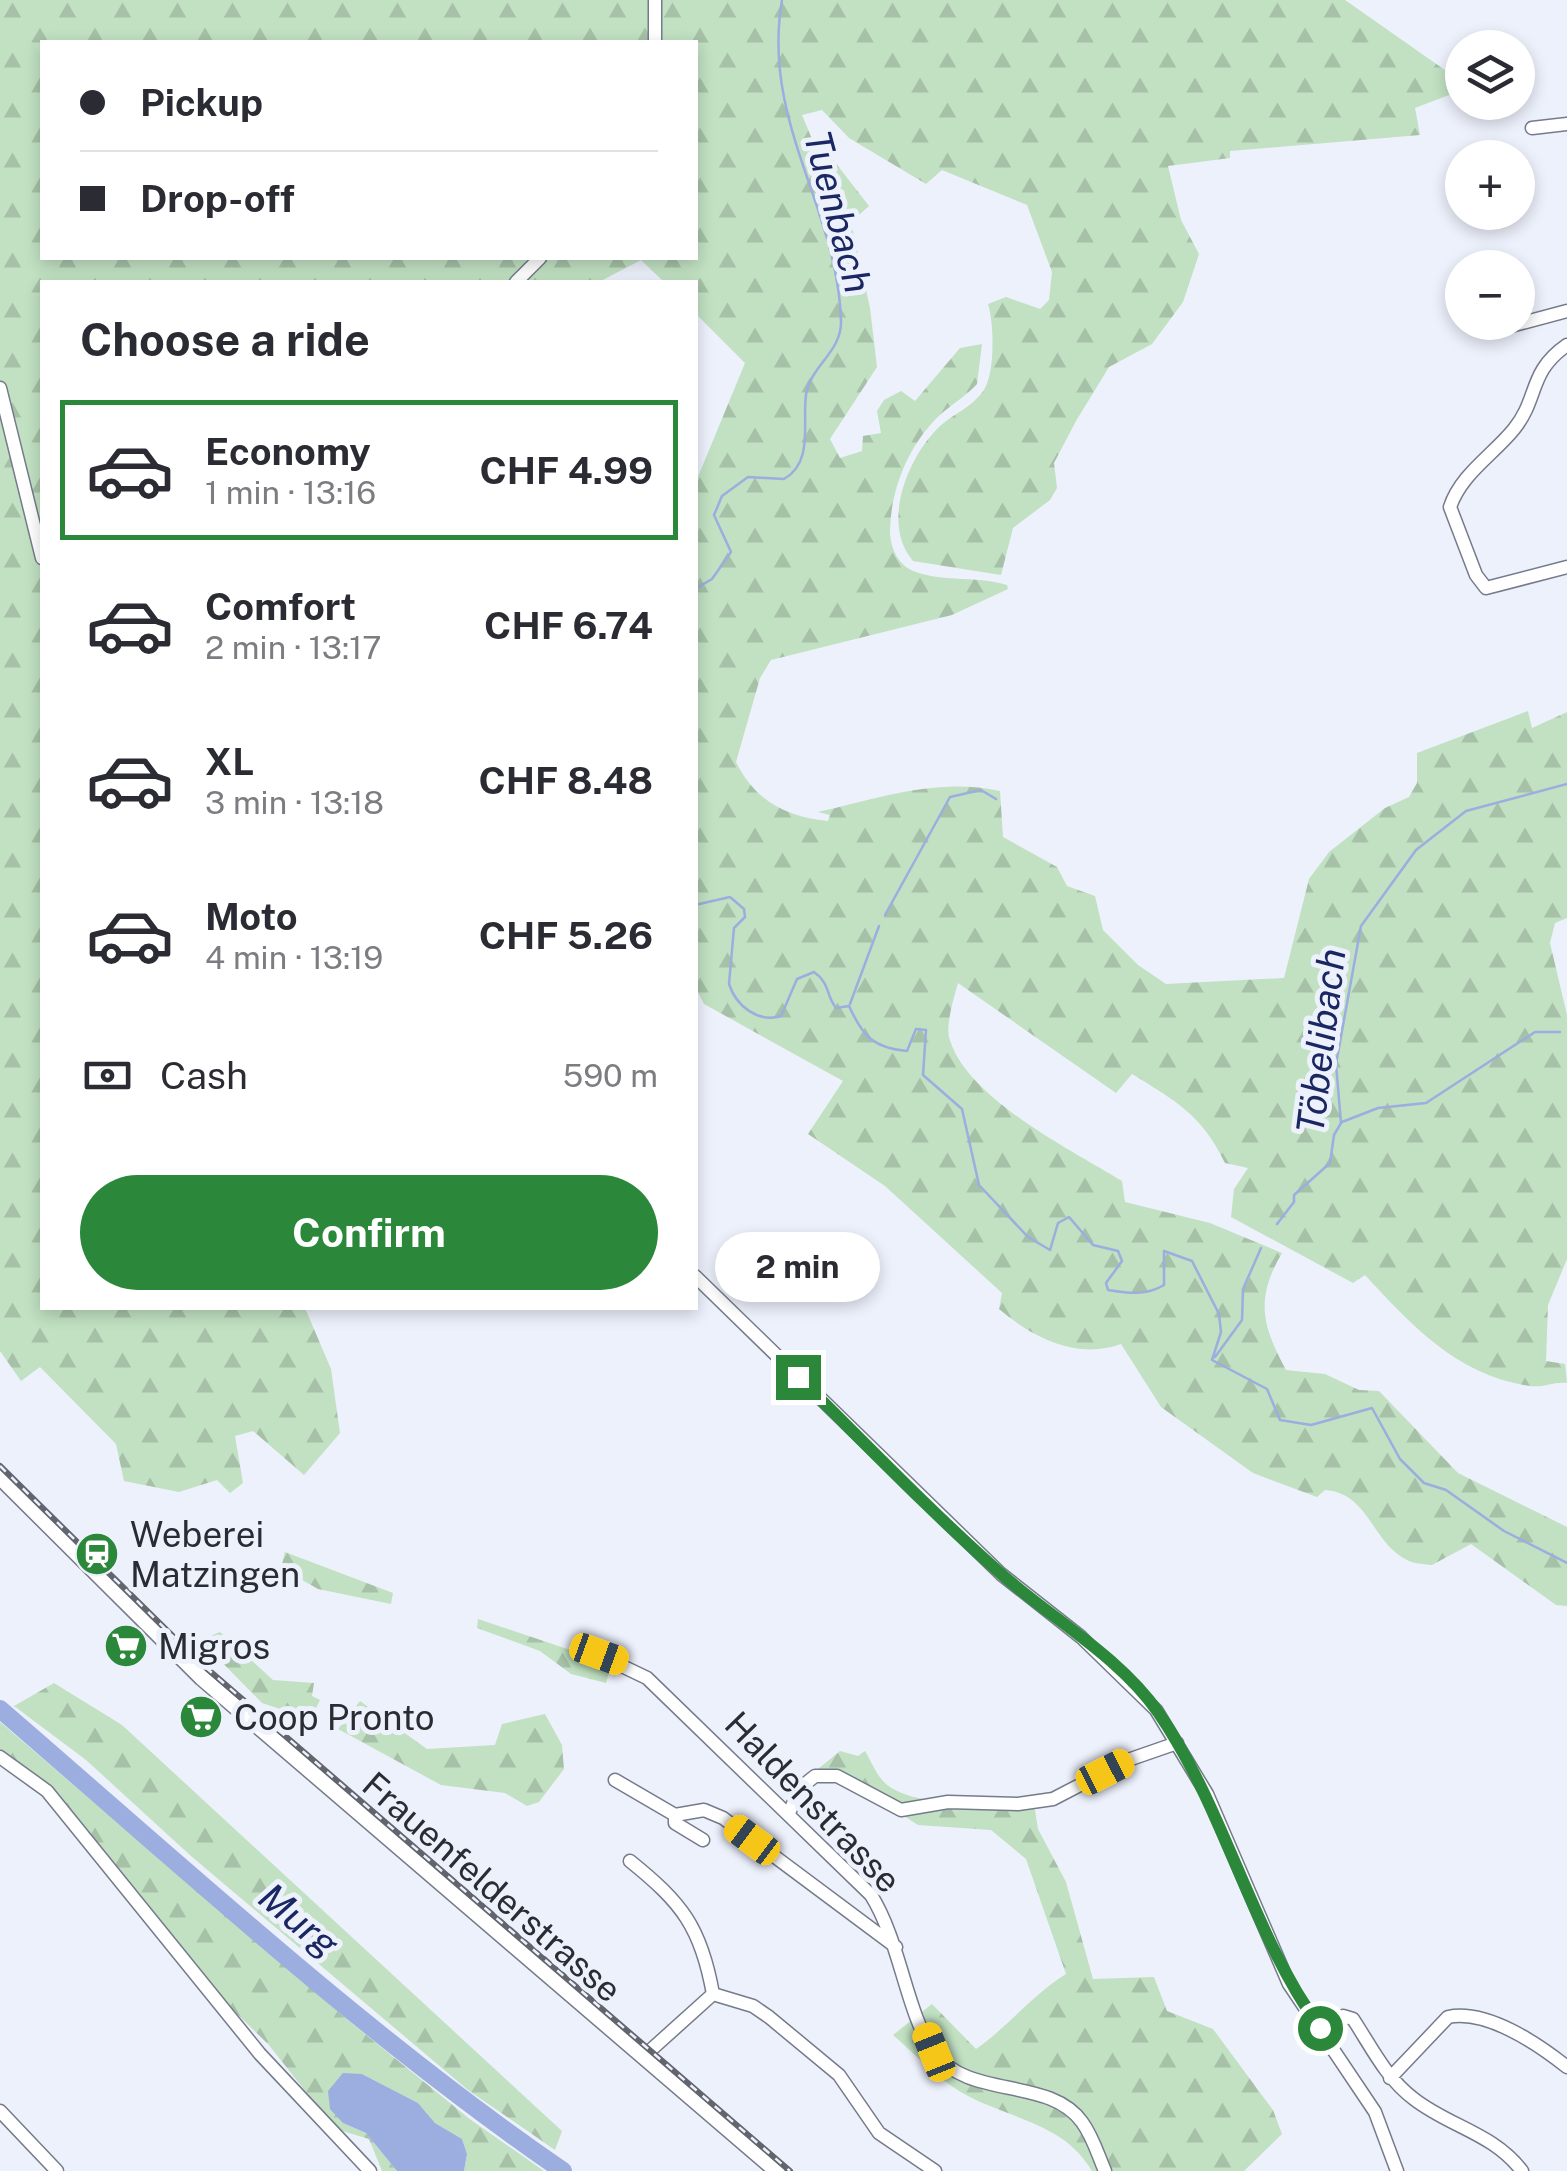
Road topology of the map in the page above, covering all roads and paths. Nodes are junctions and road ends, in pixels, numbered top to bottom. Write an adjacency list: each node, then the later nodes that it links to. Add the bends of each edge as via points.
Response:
1 (655, 0): 2 (street)
2 (655, 40)
3 (1567, 124): 4 (street)
4 (1532, 128)
5 (538, 260): 6 (street)
6 (518, 280)
7 (1567, 310): 8 (street)
8 (1535, 319)
9 (1567, 346): 12 (street, via 1544,363 1515,428 1456,490 1450,507 1486,588)
10 (0, 388): 11 (street)
11 (40, 550)
12 (1567, 567)
13 (698, 1279): 16 (street, via 1000,1574 1144,1696)
14 (0, 1477): 26 (main road, Frauenfelderstrasse, via 202,1678)
15 (599, 1654): 19 (street, Haldenstrasse, via 646,1678)
16 (1177, 1743): 19 (street, via 1053,1799 901,1810 837,1776 815,1776 800,1788); 25 (street, via 1228,1838 1265,1937)
17 (0, 1757): 31 (street, via 47,1791 260,2054)
18 (615, 1780): 20 (street)
19 (789, 1813): 23 (street, Haldenstrasse, via 871,1896)
20 (674, 1815): 21 (street, via 675,1823); 23 (street, via 704,1810 723,1818)
21 (703, 1840)
22 (630, 1861): 24 (street, via 688,1916)
23 (898, 1949): 34 (street, Haldenstrasse, via 934,2052 962,2077 1060,2105 1081,2119)
24 (714, 1994): 26 (street); 33 (street, via 769,2018 838,2075 880,2133)
25 (1315, 2022): 28 (street, via 1353,2020); 35 (street, via 1376,2112)
26 (643, 2056): 32 (main road, Frauenfelderstrasse)
27 (1567, 2067): 28 (street, via 1491,2023 1460,2014 1448,2017)
28 (1390, 2078): 36 (street, via 1415,2100 1488,2137)
29 (0, 2111): 30 (street)
30 (56, 2171)
31 (370, 2171)
32 (777, 2171)
33 (935, 2171)
34 (1105, 2171)
35 (1397, 2171)
36 (1522, 2171)

